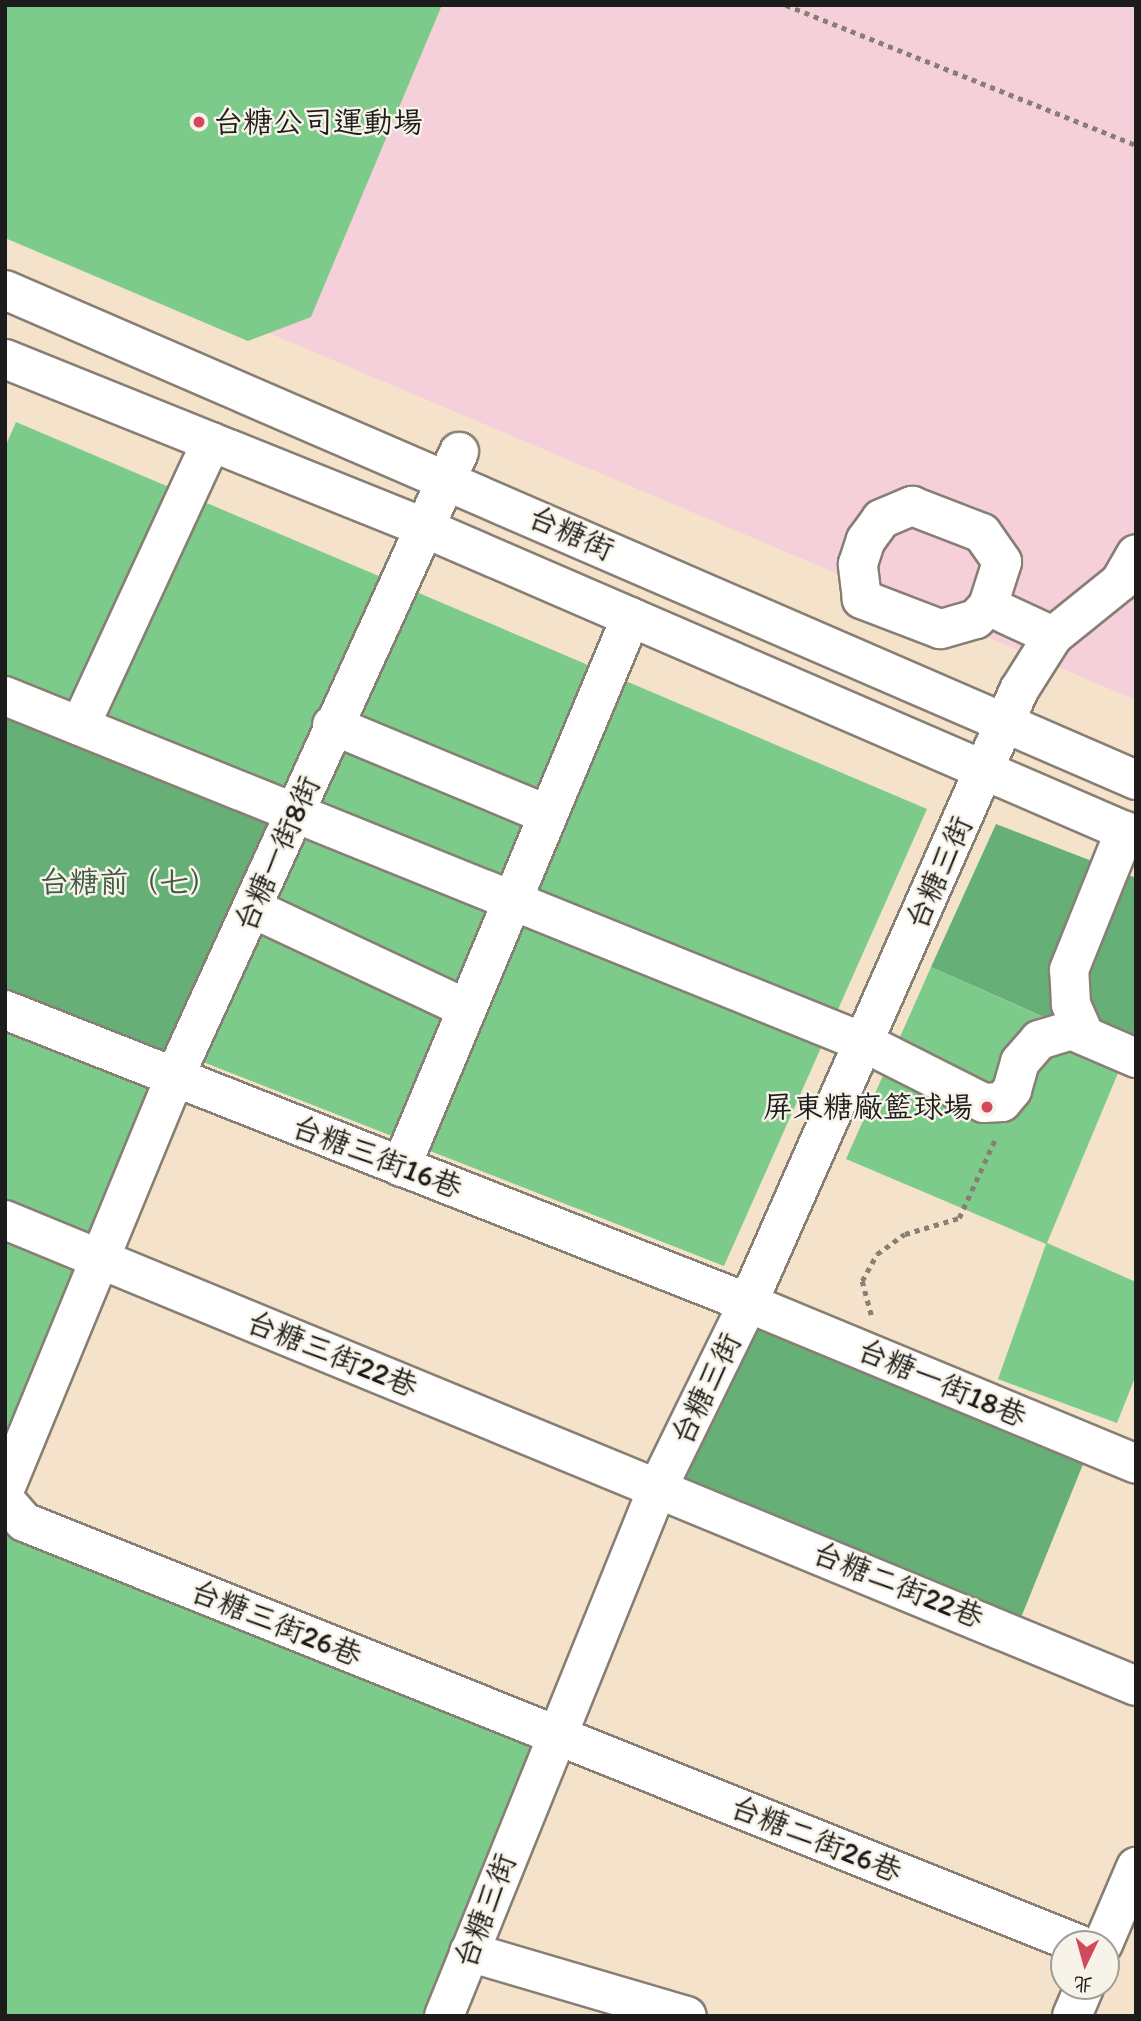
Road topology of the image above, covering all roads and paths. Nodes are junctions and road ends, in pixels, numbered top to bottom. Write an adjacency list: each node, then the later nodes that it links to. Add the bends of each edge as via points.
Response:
1 (786, 5): 2 (path)
2 (1136, 145)
3 (5, 290): 6 (street, 台糖街)
4 (5, 359): 5 (street, 台糖街)
5 (211, 442): 7 (street, 台糖街); 15 (street)
6 (454, 466): 7 (street, 台糖一街8街); 13 (street, 台糖街)
7 (426, 529): 10 (street, 台糖街); 14 (street, 台糖一街8街)
8 (1136, 554): 11 (street, via 1120,582)
9 (988, 606): 11 (street)
10 (631, 617): 16 (street, 台糖街); 18 (street)
11 (1052, 636): 13 (street, 台糖三街)
12 (5, 695): 15 (street)
13 (1004, 723): 16 (street, 台糖三街); 17 (street, 台糖街)
14 (332, 724): 18 (street); 19 (street, 台糖一街8街)
15 (80, 726): 19 (street)
16 (984, 769): 20 (street, 台糖街); 26 (street, 台糖三街)
17 (1136, 780)
18 (546, 814): 21 (street)
19 (298, 815): 21 (street); 22 (street, 台糖一街8街)
20 (1130, 834): 25 (street, via 1069,970 1071,1004)
21 (509, 900): 23 (street); 26 (street)
22 (254, 909): 23 (street); 28 (street, 台糖一街8街)
23 (466, 1008): 30 (street)
24 (5, 1010): 28 (street, 台糖三街16巷)
25 (1085, 1036): 27 (street); 29 (street, via 1072,1030 1039,1040)
26 (865, 1043): 29 (street, via 984,1103); 33 (street, 台糖三街)
27 (1136, 1058)
28 (174, 1078): 30 (street, 台糖三街16巷); 32 (street, 台糖一街8街)
29 (1002, 1102): 34 (path, via 996,1136 959,1218 905,1234 877,1254 862,1281 865,1308)
30 (401, 1167): 33 (street, 台糖三街16巷)
31 (5, 1220): 32 (street, 台糖三街22巷)
32 (98, 1259): 36 (street, 台糖三街22巷); 37 (street)
33 (748, 1303): 35 (street, 台糖一街18巷); 36 (street, 台糖三街)
34 (880, 1324)
35 (1136, 1464)
36 (659, 1487): 39 (street, 台糖二街22巷); 40 (street, 台糖三街)
37 (5, 1489)
38 (5, 1500): 40 (street, 台糖三街26巷, via 23,1522)
39 (1136, 1686)
40 (555, 1734): 43 (street, 台糖二街26巷); 44 (street, 台糖三街)
41 (1132, 1887): 42 (street)
42 (1109, 1930)
43 (1050, 1933)
44 (470, 1952): 45 (street, 台糖三街); 46 (street)
45 (444, 2016)
46 (687, 2016)

